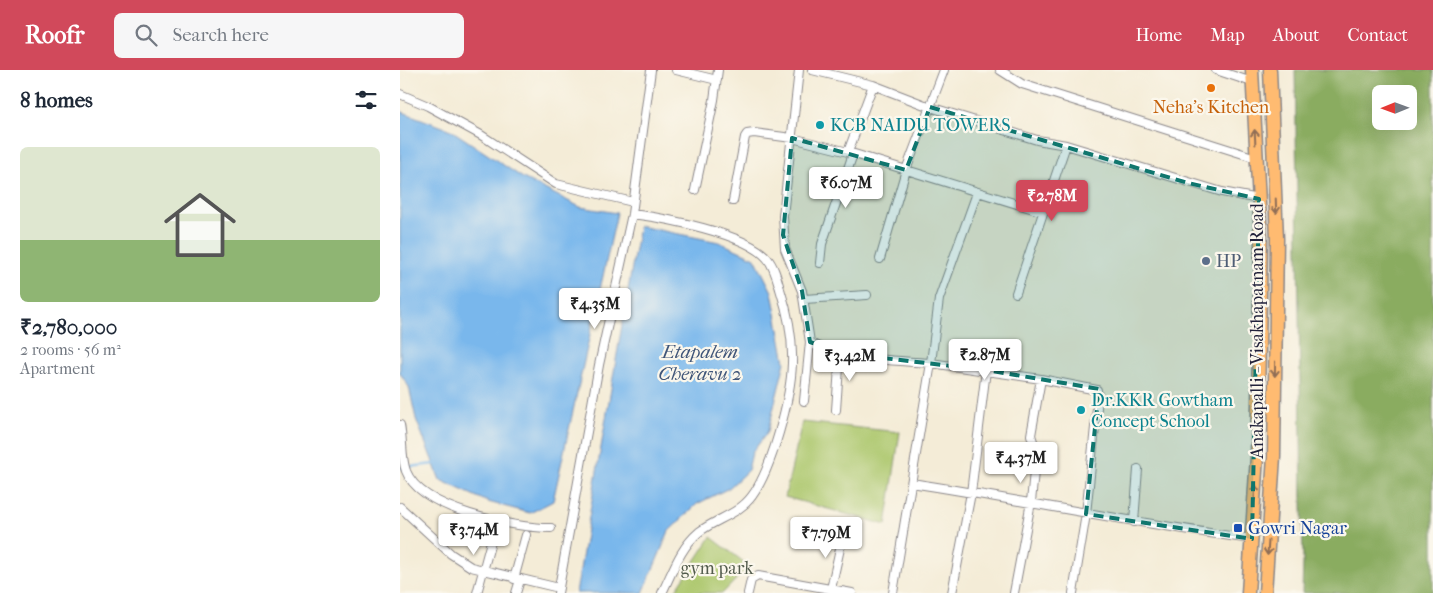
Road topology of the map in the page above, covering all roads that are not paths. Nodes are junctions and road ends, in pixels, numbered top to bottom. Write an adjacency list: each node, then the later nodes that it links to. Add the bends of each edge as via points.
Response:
1 (651, 70): 24 (street)
2 (676, 70): 11 (street)
3 (718, 70): 11 (street)
4 (799, 70): 15 (street)
5 (812, 70): 12 (street)
6 (944, 70): 14 (street)
7 (1000, 70): 18 (street, via 1022,84)
8 (1216, 70): 10 (street)
9 (1270, 70): 66 (main road, Anakapalli - Visakhapatnam Road, one-way to 66, via 1277,239 1274,456)
10 (1252, 76): 18 (main road, Anakapalli - Visakhapatnam Road, one-way to 10)
11 (717, 80): 20 (street)
12 (873, 85): 14 (street); 17 (street)
13 (400, 94): 24 (street, via 481,134 556,184)
14 (930, 107): 16 (street, via 1037,140); 19 (street)
15 (792, 138): 17 (street); 23 (street, via 747,134); 31 (street, via 783,235)
16 (1066, 145): 22 (street, via 1188,183); 25 (street)
17 (851, 153): 19 (street); 28 (street, via 822,244)
18 (1256, 158): 22 (main road, Anakapalli - Visakhapatnam Road)
19 (906, 170): 21 (street); 27 (street)
20 (695, 190)
21 (976, 193): 25 (street); 34 (street, via 939,299)
22 (1259, 199): 51 (main road, Anakapalli - Visakhapatnam Road, one-way to 22, via 1257,456)
23 (733, 201)
24 (633, 202): 26 (street)
25 (1043, 212): 29 (street)
26 (632, 214): 55 (street, via 599,365); 58 (street, via 698,228 748,244 761,252 775,272 788,311 792,346 791,379 774,449 753,495 736,511 699,533 688,544)
27 (880, 259)
28 (820, 263)
29 (1016, 293)
30 (867, 295): 31 (street)
31 (804, 298): 32 (street)
32 (810, 342): 33 (street, via 818,348); 37 (street)
33 (840, 353): 34 (street); 38 (street)
34 (931, 363): 35 (street); 41 (street)
35 (986, 370): 36 (street); 42 (street)
36 (1041, 379): 43 (street, via 1031,436 1036,451); 45 (street, via 1093,388 1098,393)
37 (804, 401)
38 (836, 410)
39 (400, 425): 48 (street, via 407,472 432,497 460,512 524,528)
40 (1138, 469): 46 (street)
41 (912, 483): 42 (street); 61 (street)
42 (971, 493): 43 (street); 62 (street)
43 (1031, 502): 45 (street); 63 (street)
44 (400, 507): 52 (street, via 450,554)
45 (1086, 514): 46 (street); 64 (street)
46 (1134, 522): 51 (street)
47 (496, 527): 52 (street)
48 (551, 528)
49 (526, 535): 53 (street)
50 (843, 535): 54 (street)
51 (1252, 540): 65 (main road, Anakapalli - Visakhapatnam Road)
52 (484, 571): 53 (street); 56 (street)
53 (517, 579): 55 (street); 57 (street)
54 (831, 589): 59 (street, via 758,576 751,580); 60 (street)
55 (558, 590)
56 (477, 593)
57 (516, 593)
58 (662, 593)
59 (748, 593)
60 (852, 593)
61 (893, 593)
62 (952, 593)
63 (1014, 593)
64 (1073, 593)
65 (1248, 593)
66 (1265, 593)

